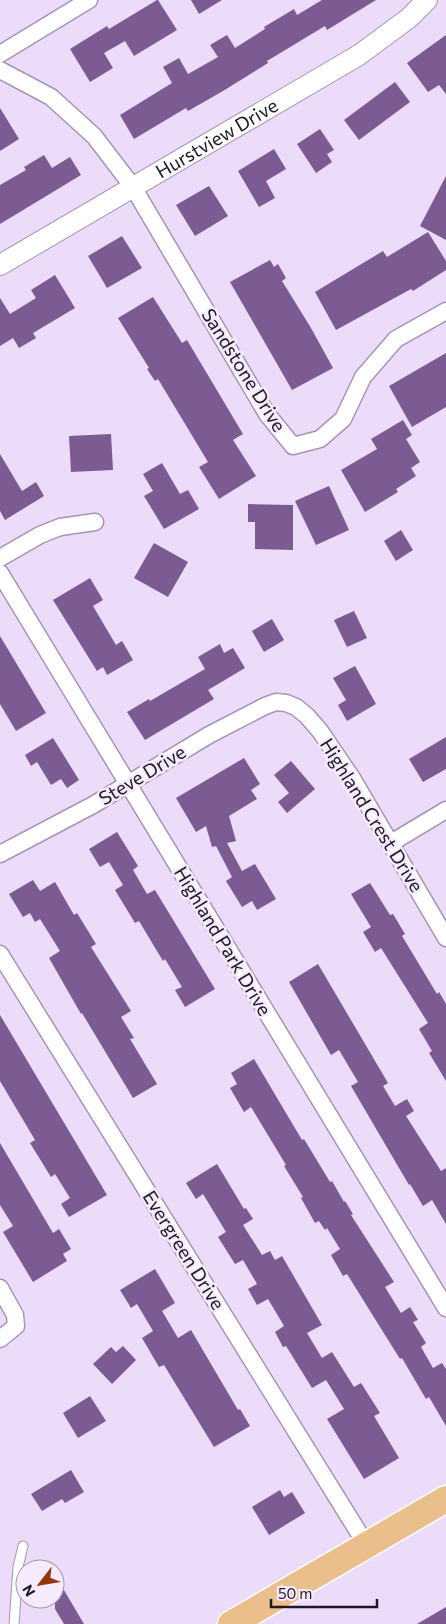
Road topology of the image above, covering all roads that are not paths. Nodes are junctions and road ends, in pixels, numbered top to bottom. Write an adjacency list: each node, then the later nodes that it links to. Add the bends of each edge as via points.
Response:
1 (89, 0): 3 (street)
2 (427, 0): 5 (street, Hurstview Drive, via 409,18 359,55)
3 (0, 54)
4 (0, 70): 5 (street, via 51,97 94,136)
5 (133, 187): 6 (street, Hurstview Drive); 7 (street, Sandstone Drive, via 267,414 293,446 320,439 343,419 363,377 396,339)
6 (0, 265)
7 (446, 311)
8 (95, 522): 9 (street, via 60,527)
9 (0, 558)
10 (0, 573): 12 (street, Highland Park Drive)
11 (286, 703): 12 (street, Steve Drive, via 265,706 209,735); 14 (street, Highland Crest Drive, via 307,716 320,731)
12 (128, 784): 15 (street, Steve Drive); 19 (street, Highland Park Drive)
13 (446, 810): 14 (street)
14 (392, 843): 16 (street, Highland Crest Drive)
15 (0, 854)
16 (446, 938)
17 (0, 954): 23 (street, Evergreen Drive)
18 (0, 1288): 20 (street, via 15,1315 16,1326)
19 (446, 1308)
20 (0, 1339)
21 (446, 1499): 23 (main road)
22 (23, 1546): 24 (lane, via 18,1567)
23 (367, 1546): 25 (main road)
24 (14, 1624)
25 (231, 1624)

